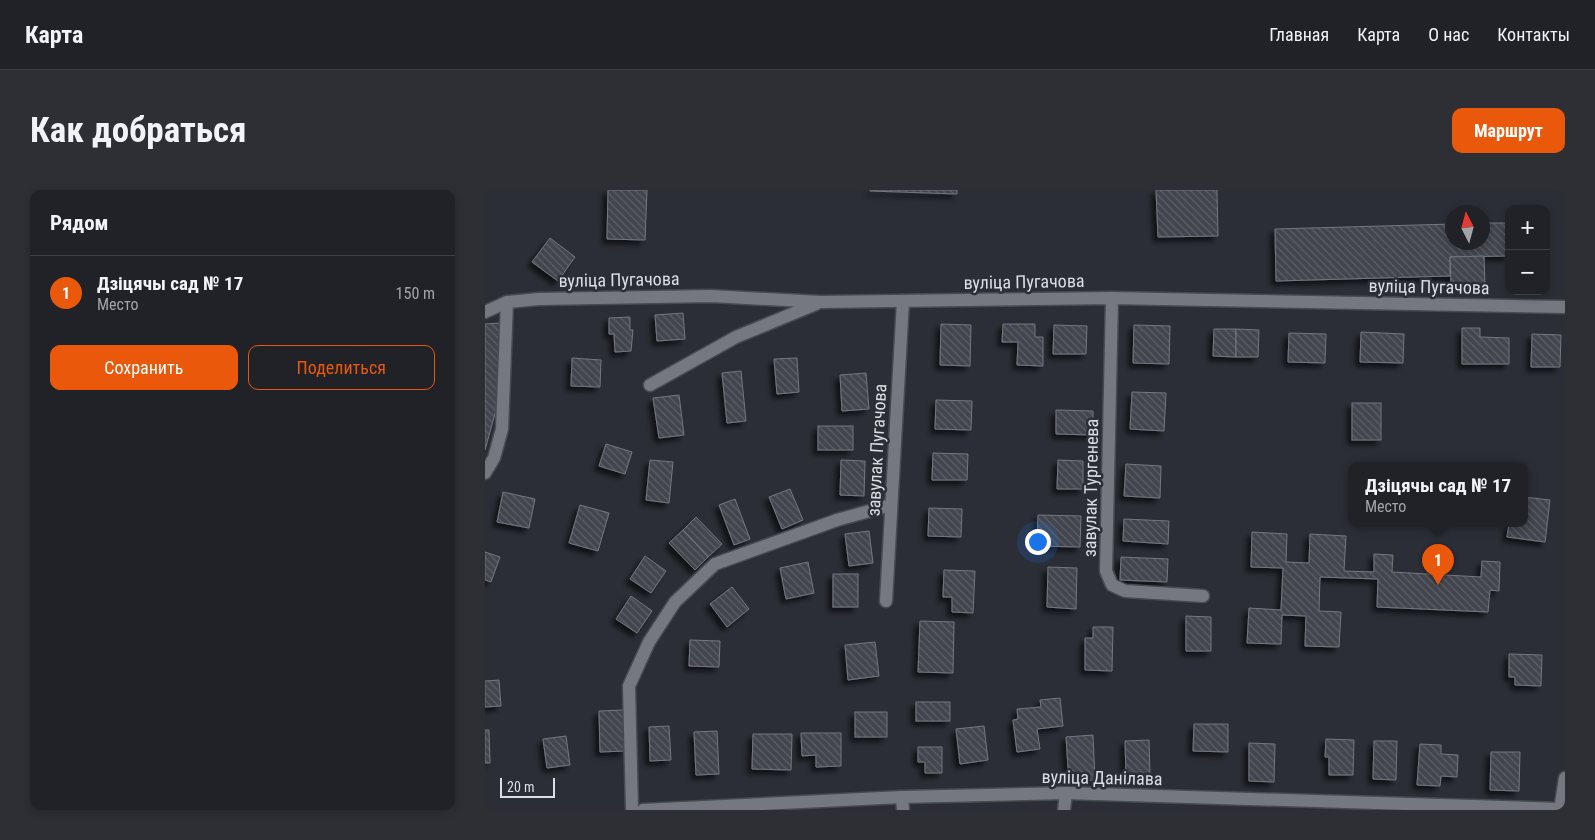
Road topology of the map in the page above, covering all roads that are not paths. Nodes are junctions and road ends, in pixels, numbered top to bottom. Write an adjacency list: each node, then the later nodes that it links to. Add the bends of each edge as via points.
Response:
1 (1112, 298): 2 (street, вуліца Пугачова); 5 (street, вуліца Пугачова); 10 (street, завулак Тургенева, via 1106,571 1112,585 1125,591)
2 (903, 301): 4 (street, вуліца Пугачова); 9 (street, завулак Пугачова)
3 (507, 302): 4 (street, вуліца Пугачова, via 711,296); 6 (street, вуліца Пугачова); 8 (street, via 502,429 494,458)
4 (821, 302): 7 (street, via 736,337)
5 (1565, 307)
6 (485, 312)
7 (650, 386)
8 (485, 473)
9 (891, 505): 11 (street, завулак Пугачова); 16 (street, via 837,520 715,564 675,602 649,642 629,686)
10 (1203, 596)
11 (886, 601)
12 (1565, 778): 15 (street)
13 (1066, 793): 14 (street, вуліца Данілава); 15 (street, вуліца Данілава); 18 (street)
14 (902, 804): 17 (street, вуліца Данілава)
15 (1561, 809)
16 (632, 810)
17 (643, 810)
18 (1064, 810)

